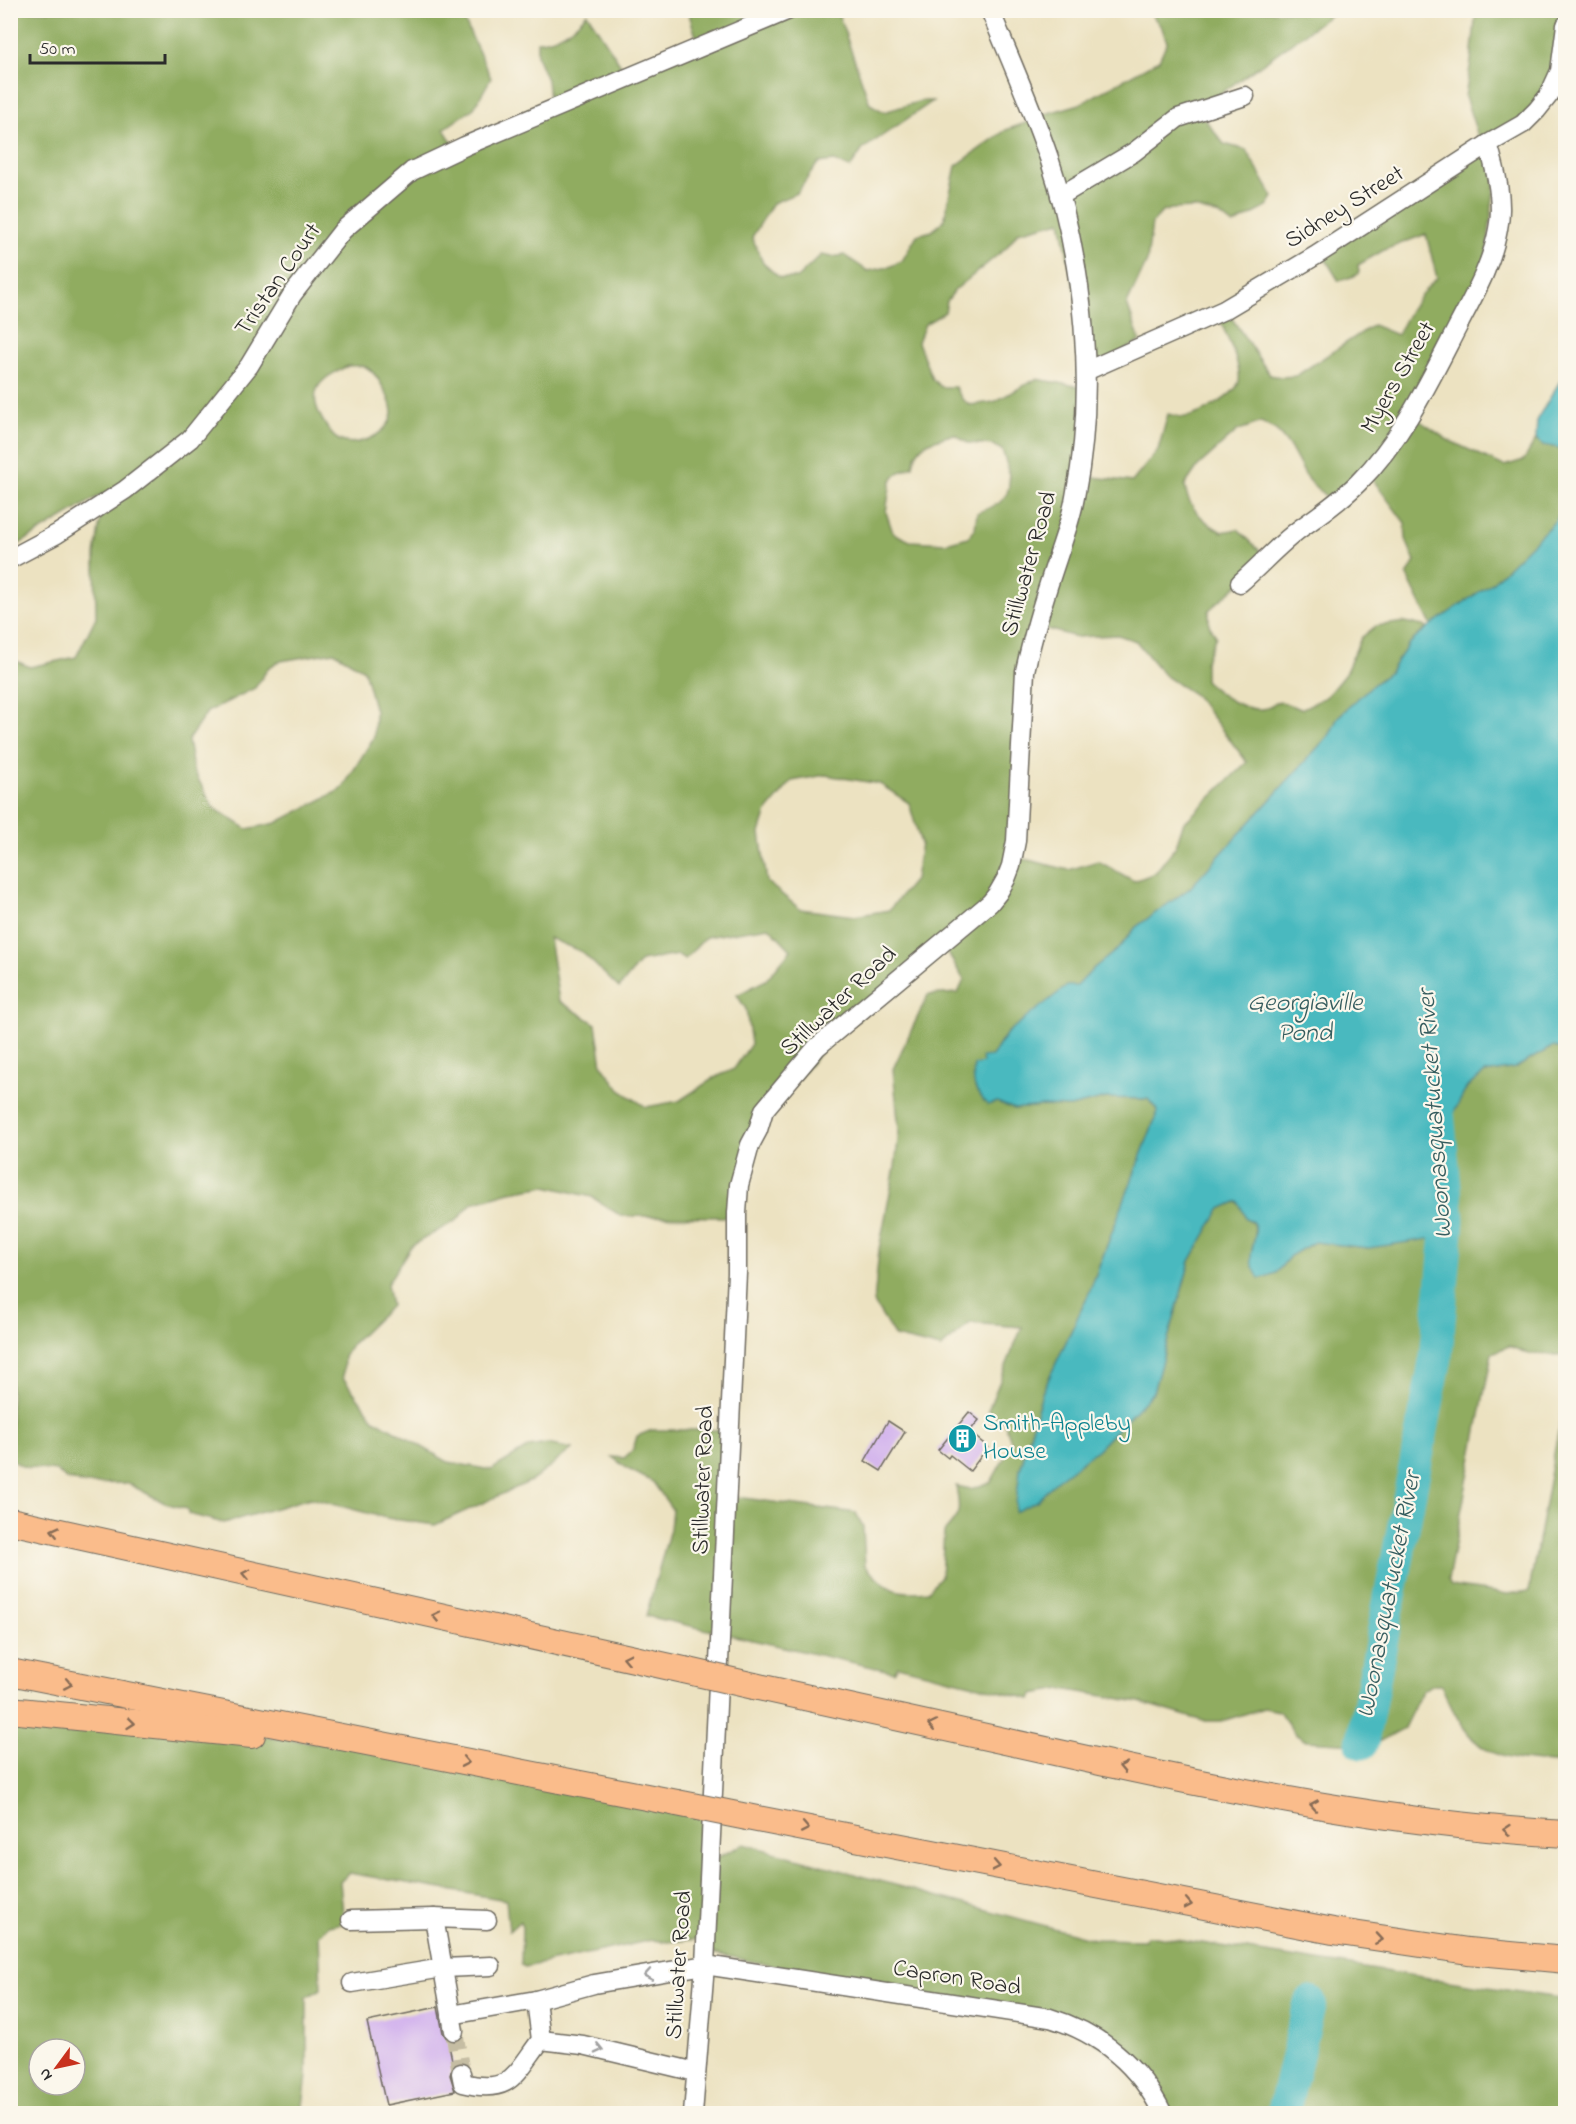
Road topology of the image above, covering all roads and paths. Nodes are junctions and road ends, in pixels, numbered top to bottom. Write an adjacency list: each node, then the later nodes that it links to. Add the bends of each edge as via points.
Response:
1 (789, 10): 8 (street, Tristan Court, via 412,171 343,230 292,295 249,366 190,439 125,490)
2 (990, 10): 6 (street, Stillwater Road, via 1032,111)
3 (1566, 25): 5 (street, Sidney Street, via 1560,71 1549,95 1523,124)
4 (1245, 96): 6 (street, via 1178,118 1134,152)
5 (1488, 144): 7 (street, Sidney Street, via 1316,256 1224,310); 9 (street, Myers Street, via 1496,168 1498,229 1484,276 1434,373 1385,452 1358,483)
6 (1060, 196): 7 (street, Stillwater Road, via 1083,314)
7 (1086, 371): 19 (street, Stillwater Road, via 1076,496 1025,671 1016,841 1006,879 981,912 817,1047 764,1110 742,1171 737,1213)
8 (10, 559)
9 (1240, 583)
10 (10, 1521): 14 (highway, one-way to 10, bridge, via 1413,1820 1154,1774)
11 (10, 1672): 13 (highway, one-way to 13)
12 (10, 1710): 13 (highway, one-way to 13)
13 (436, 1756): 18 (highway, one-way to 18, bridge, via 1333,1931 1456,1950)
14 (1566, 1834)
15 (434, 1918): 16 (street); 17 (street); 21 (street)
16 (351, 1920)
17 (487, 1920)
18 (1566, 1960)
19 (705, 1965): 23 (street, Capron Road, one-way to 23, via 594,1984); 25 (street, Stillwater Road); 28 (street, Capron Road, via 1050,2018 1073,2025 1124,2059)
20 (491, 1966): 21 (street)
21 (442, 1968): 22 (street); 23 (street, Capron Road, via 452,2023)
22 (352, 1983)
23 (536, 2000): 24 (street)
24 (541, 2040): 25 (street, one-way to 25, via 583,2045); 26 (street, via 511,2080 498,2087 463,2083)
25 (696, 2072): 27 (street, Stillwater Road)
26 (461, 2073)
27 (693, 2114)
28 (1163, 2114)

